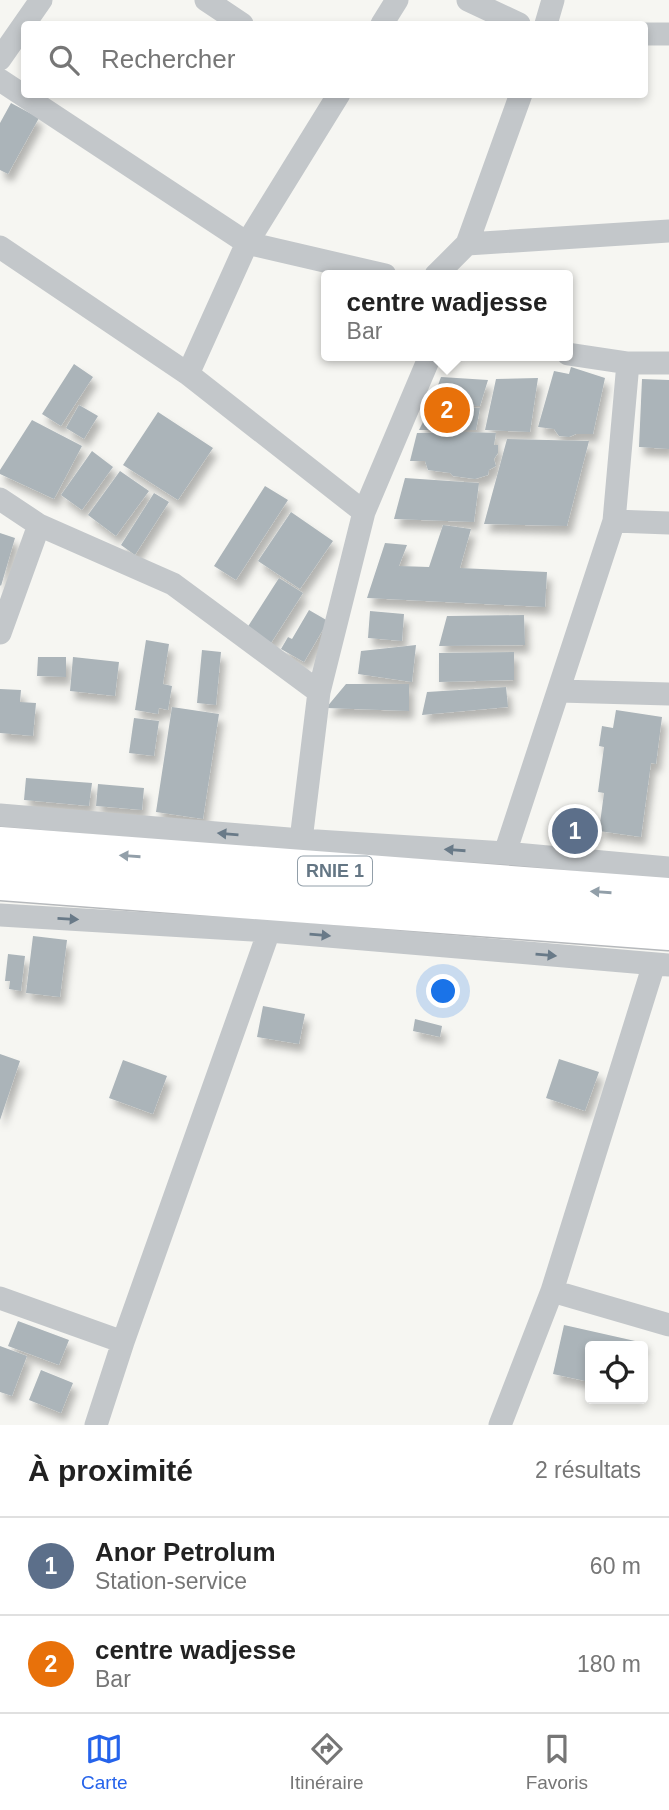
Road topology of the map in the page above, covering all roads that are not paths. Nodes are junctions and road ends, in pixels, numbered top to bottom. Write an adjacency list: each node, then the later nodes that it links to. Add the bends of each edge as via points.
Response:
1 (41, 0): 6 (street)
2 (206, 0): 7 (street)
3 (397, 0): 8 (street)
4 (468, 0): 9 (street)
5 (554, 0): 10 (street)
6 (26, 21)
7 (238, 21)
8 (384, 21)
9 (513, 21)
10 (547, 21)
11 (21, 29): 14 (street)
12 (648, 34): 13 (street)
13 (669, 34)
14 (0, 59)
15 (0, 80): 16 (street)
16 (21, 94)
17 (27, 98): 21 (street)
18 (338, 98): 21 (street)
19 (520, 98): 22 (street)
20 (669, 231): 22 (street)
21 (247, 243): 24 (street); 30 (street)
22 (467, 244): 25 (street)
23 (0, 247): 30 (street)
24 (363, 270)
25 (441, 270)
26 (573, 355): 28 (street)
27 (428, 361): 32 (street)
28 (628, 363): 29 (street); 33 (street)
29 (669, 363)
30 (188, 374): 32 (street)
31 (0, 499): 35 (street)
32 (364, 512): 38 (street)
33 (614, 521): 34 (street); 37 (street)
34 (669, 523)
35 (39, 525): 36 (street); 38 (street, via 173,584)
36 (0, 633)
37 (559, 691): 39 (street); 43 (street)
38 (319, 692): 41 (street)
39 (669, 694)
40 (0, 815): 41 (street, one-way to 40)
41 (301, 841): 43 (street, one-way to 41)
42 (0, 846): 45 (highway, RNIE 1, one-way to 42)
43 (505, 853): 44 (street)
44 (669, 868)
45 (669, 897)
46 (1, 908): 47 (street, one-way to 47); 48 (highway, RNIE 1)
47 (270, 931): 48 (street, one-way to 48); 52 (street)
48 (664, 954): 49 (street)
49 (552, 1291): 51 (street); 54 (street)
50 (0, 1298): 52 (street)
51 (669, 1325)
52 (123, 1342): 53 (street)
53 (96, 1425)
54 (500, 1425)

